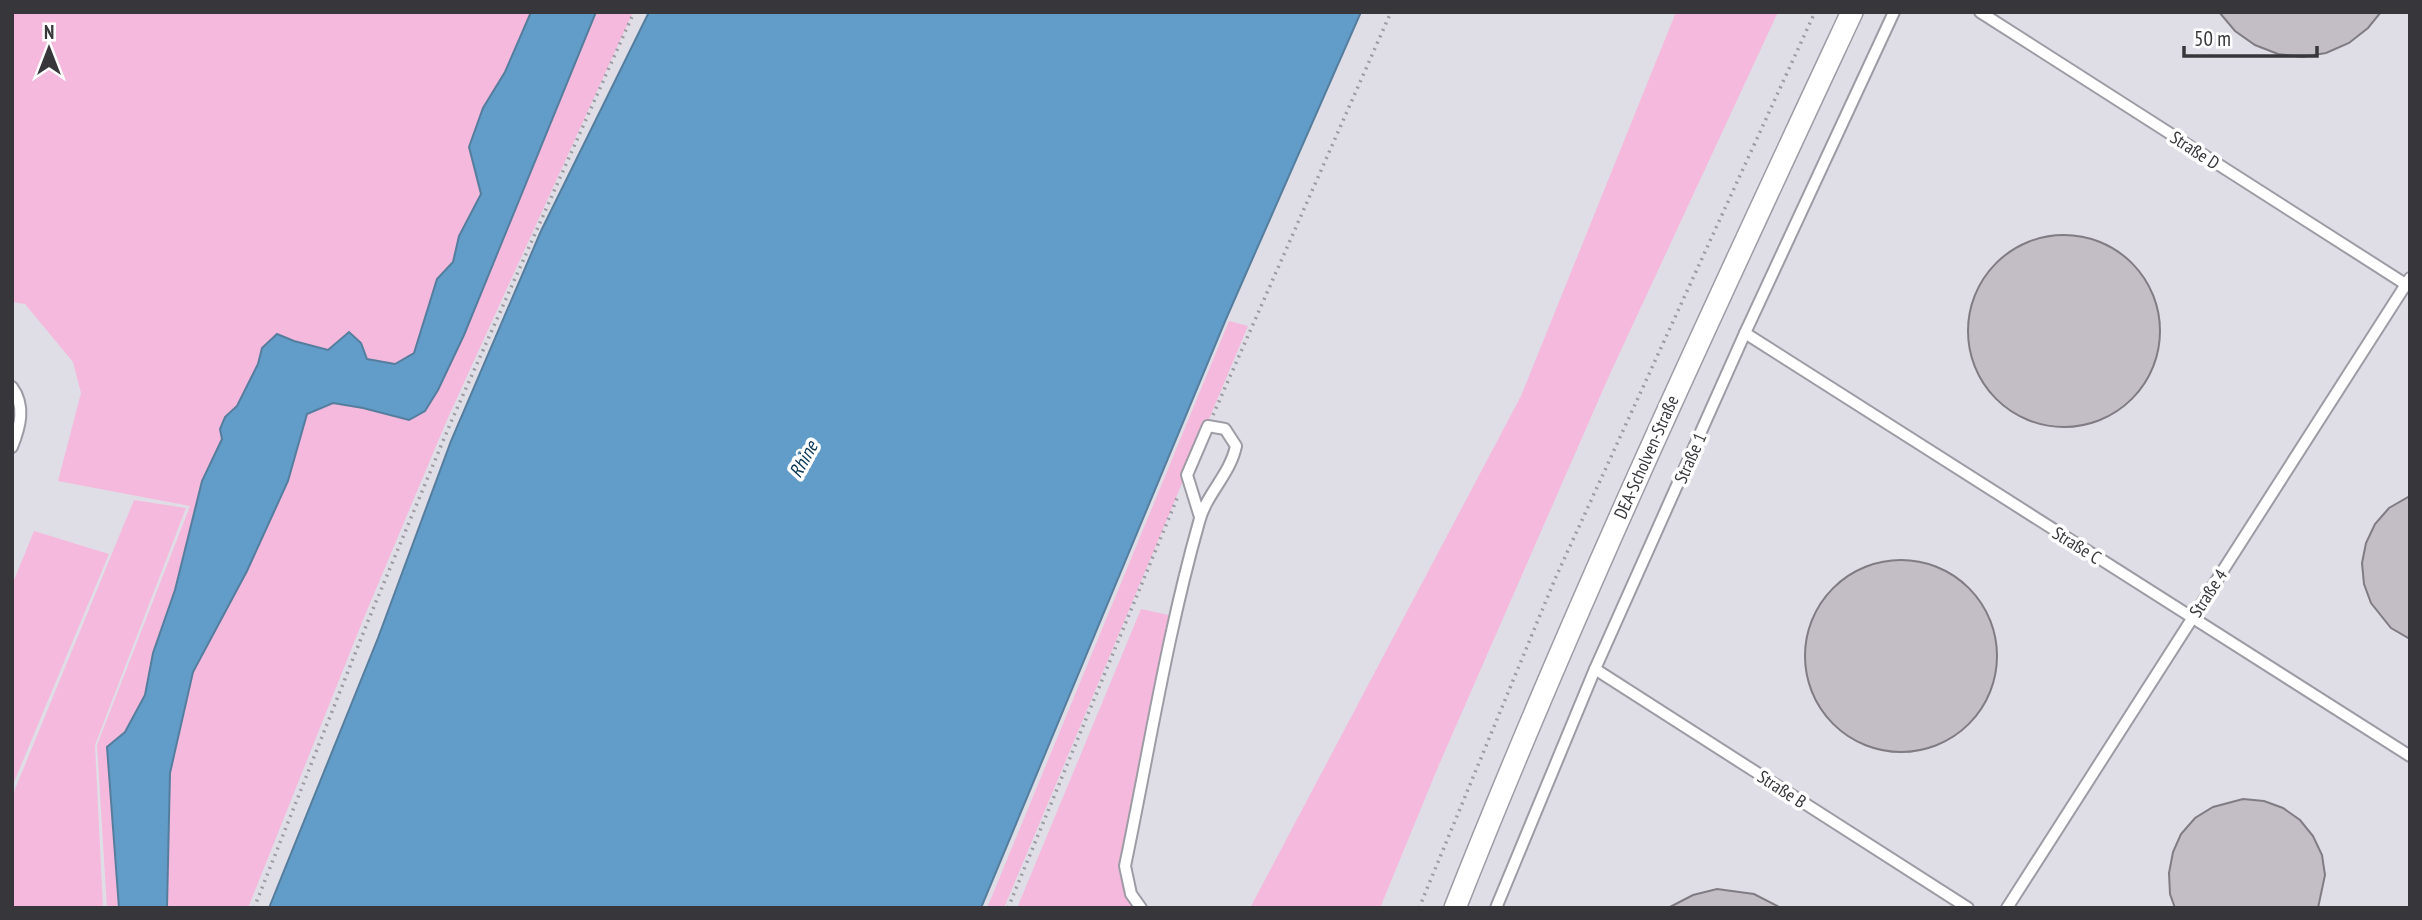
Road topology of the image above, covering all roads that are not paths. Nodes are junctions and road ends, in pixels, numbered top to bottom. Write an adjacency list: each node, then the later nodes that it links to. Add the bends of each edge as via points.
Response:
1 (1852, 12): 13 (street, DEA-Scholven-Straße, via 1588,587)
2 (1894, 12): 5 (lane, Straße 1)
3 (1980, 12): 4 (lane, Straße D)
4 (2408, 283): 9 (lane, Straße 4)
5 (1745, 333): 9 (lane, Straße C); 10 (lane, Straße 1)
6 (12, 387): 7 (lane, via 20,406)
7 (12, 447)
8 (1200, 517): 8 (lane, via 1233,463 1236,446 1225,429 1208,426 1187,475); 12 (lane, via 1125,866 1131,894)
9 (2192, 617): 11 (lane, Straße C); 16 (lane, Straße 4)
10 (1595, 669): 14 (lane, Straße 1); 15 (lane, Straße B)
11 (2410, 756)
12 (1141, 908)
13 (1455, 908)
14 (1496, 908)
15 (1968, 908)
16 (2007, 908)

